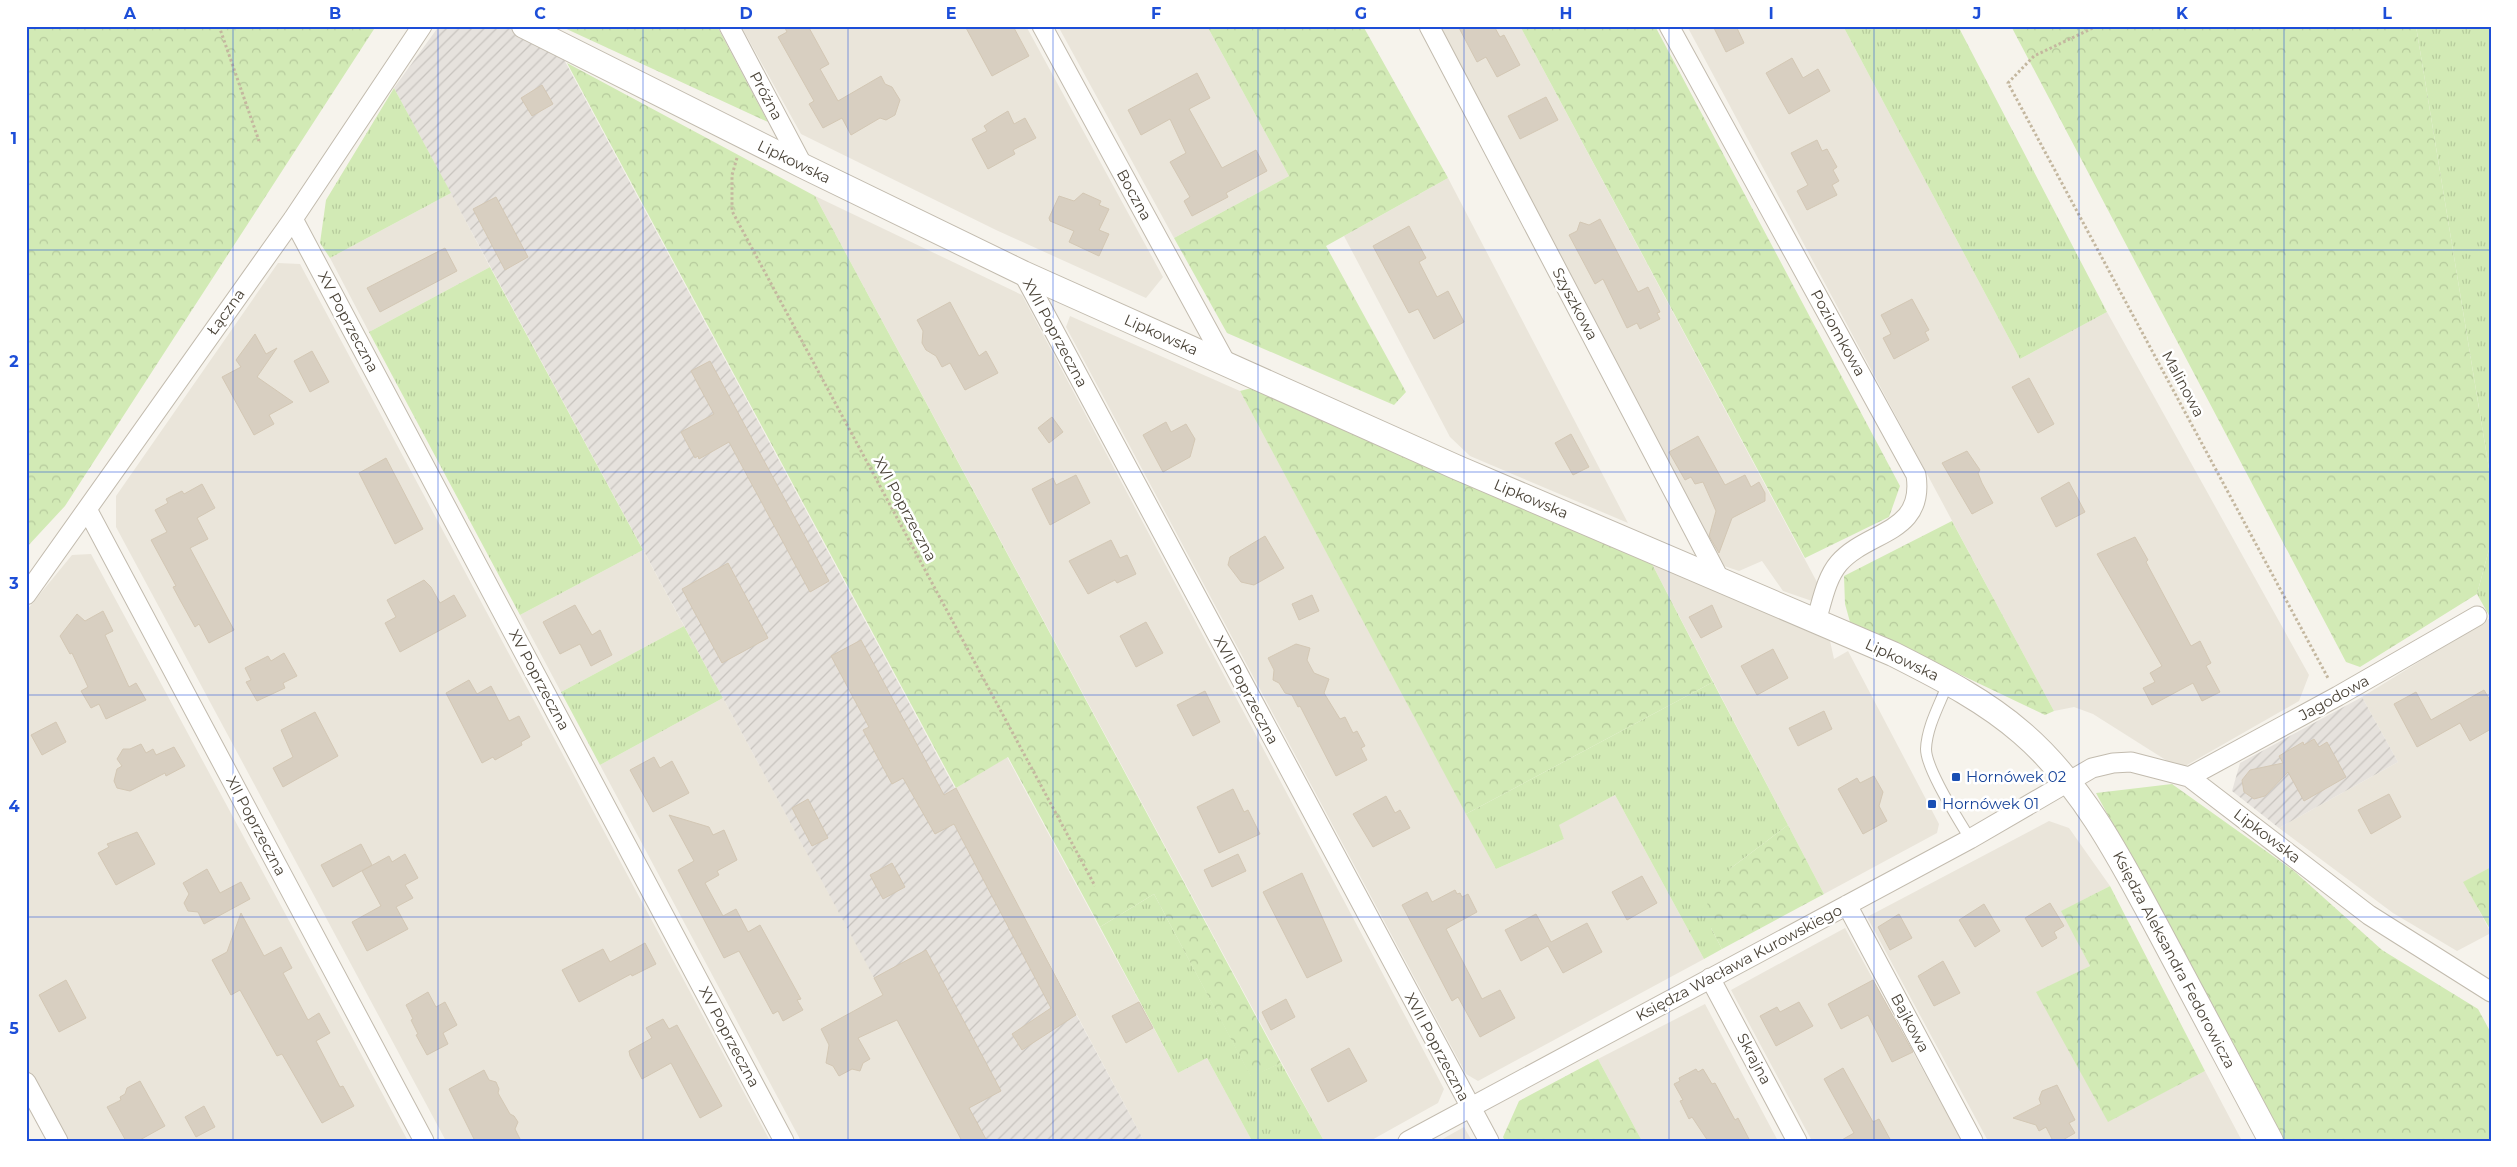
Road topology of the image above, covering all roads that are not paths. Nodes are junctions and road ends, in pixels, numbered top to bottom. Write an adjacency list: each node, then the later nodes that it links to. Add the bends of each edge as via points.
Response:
1 (422, 26): 8 (street, Łączna)
2 (524, 26): 7 (street, Lipkowska)
3 (729, 26): 7 (street, Próżna)
4 (1042, 26): 10 (street, Boczna)
5 (1429, 26): 12 (street, Szyszkowa)
6 (1669, 26): 15 (street, Poziomkowa, via 1916,475 1918,489 1912,510 1898,525 1838,564)
7 (803, 166): 9 (street, Lipkowska)
8 (293, 219): 11 (street, Łączna, via 186,366); 27 (street, XV Poprzeczna)
9 (1023, 273): 10 (street, Lipkowska); 24 (street, XVII Poprzeczna)
10 (1227, 364): 12 (street, Lipkowska)
11 (88, 511): 13 (street, Łączna); 26 (street, XII Poprzeczna)
12 (1720, 582): 15 (street, Lipkowska)
13 (26, 595)
14 (2477, 616): 17 (street, Jagodowa)
15 (1816, 621): 16 (street, Lipkowska)
16 (1948, 682): 18 (street, Lipkowska, via 1987,705 2022,734 2047,757); 19 (lane, via 1931,722 1926,750 1942,790)
17 (2189, 777): 18 (street, Lipkowska, via 2131,762 2113,763 2092,768); 22 (street, Lipkowska, via 2369,914)
18 (2068, 784): 19 (street, Księdza Wacława Kurowskiego); 32 (street, Księdza Aleksandra Fedorowicza, via 2106,836)
19 (1970, 839): 20 (street, Księdza Wacława Kurowskiego)
20 (1847, 905): 21 (street, Księdza Wacława Kurowskiego); 31 (street, Bajkowa)
21 (1710, 978): 24 (street, Księdza Wacława Kurowskiego); 30 (street, Skrajna)
22 (2491, 992)
23 (26, 1082): 25 (street)
24 (1469, 1107): 28 (street, Księdza Wacława Kurowskiego); 29 (street, XVII Poprzeczna)
25 (58, 1141)
26 (424, 1141)
27 (784, 1141)
28 (1408, 1141)
29 (1489, 1141)
30 (1797, 1141)
31 (1973, 1141)
32 (2271, 1141)

